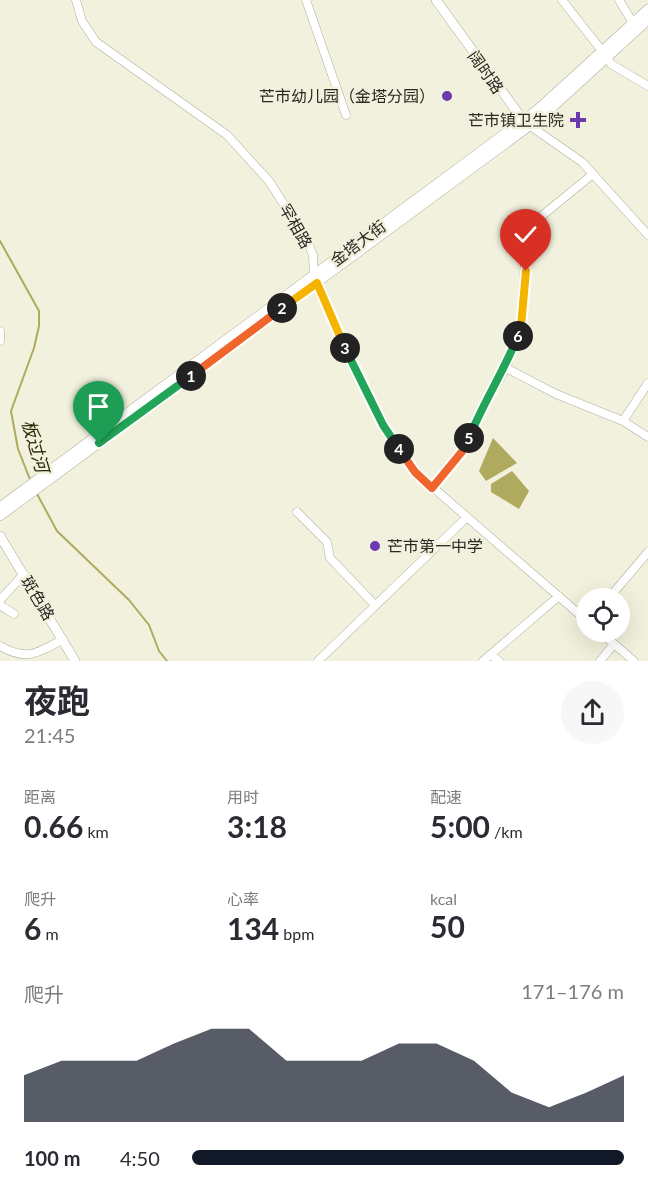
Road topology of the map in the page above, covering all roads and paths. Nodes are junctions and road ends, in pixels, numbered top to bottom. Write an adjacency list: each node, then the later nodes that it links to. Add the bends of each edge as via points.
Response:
1 (76, 0): 15 (street, 罕相路, via 82,21 96,42 227,135 268,181 307,241)
2 (306, 0): 11 (street)
3 (436, 0): 12 (main road, 阔时路)
4 (562, 0): 9 (street)
5 (619, 0): 8 (street)
6 (648, 9): 8 (main road, 金塔大街)
7 (648, 20): 9 (main road, 金塔大街)
8 (633, 22): 9 (main road, 金塔大街)
9 (604, 54): 10 (street, via 611,64); 12 (main road, 金塔大街)
10 (648, 86)
11 (346, 115)
12 (526, 123): 13 (street, 阔时路); 15 (main road, 金塔大街)
13 (593, 174): 14 (street, 阔时路); 18 (street, via 527,228 521,326)
14 (648, 235)
15 (316, 279): 22 (street, 罕相路, via 383,425 415,472); 23 (main road, 金塔大街)
16 (0, 331): 17 (street)
17 (0, 341)
18 (506, 368): 20 (street, via 556,394); 22 (street, via 476,419 465,448)
19 (648, 383): 20 (street)
20 (623, 421): 21 (street)
21 (648, 437)
22 (432, 488): 27 (street, 罕相路)
23 (21, 496): 24 (main road, 金塔大街); 26 (main road, 金塔大街)
24 (0, 507)
25 (297, 512): 34 (street, via 327,542 330,558)
26 (0, 516)
27 (466, 518): 32 (street, 罕相路); 34 (street)
28 (0, 536): 30 (main road, 斑色路)
29 (648, 552): 31 (street)
30 (24, 574): 33 (street); 37 (main road, 斑色路)
31 (617, 588)
32 (559, 596): 35 (street, 罕相路); 41 (street)
33 (0, 600): 36 (street)
34 (374, 604): 43 (street)
35 (576, 611)
36 (14, 614)
37 (63, 639): 40 (street, via 28,658 18,658); 42 (main road, 斑色路)
38 (612, 642): 39 (street)
39 (614, 644): 46 (street); 47 (street)
40 (0, 646)
41 (491, 655): 44 (street); 45 (street)
42 (75, 661)
43 (318, 661)
44 (483, 661)
45 (499, 661)
46 (600, 661)
47 (634, 661)

